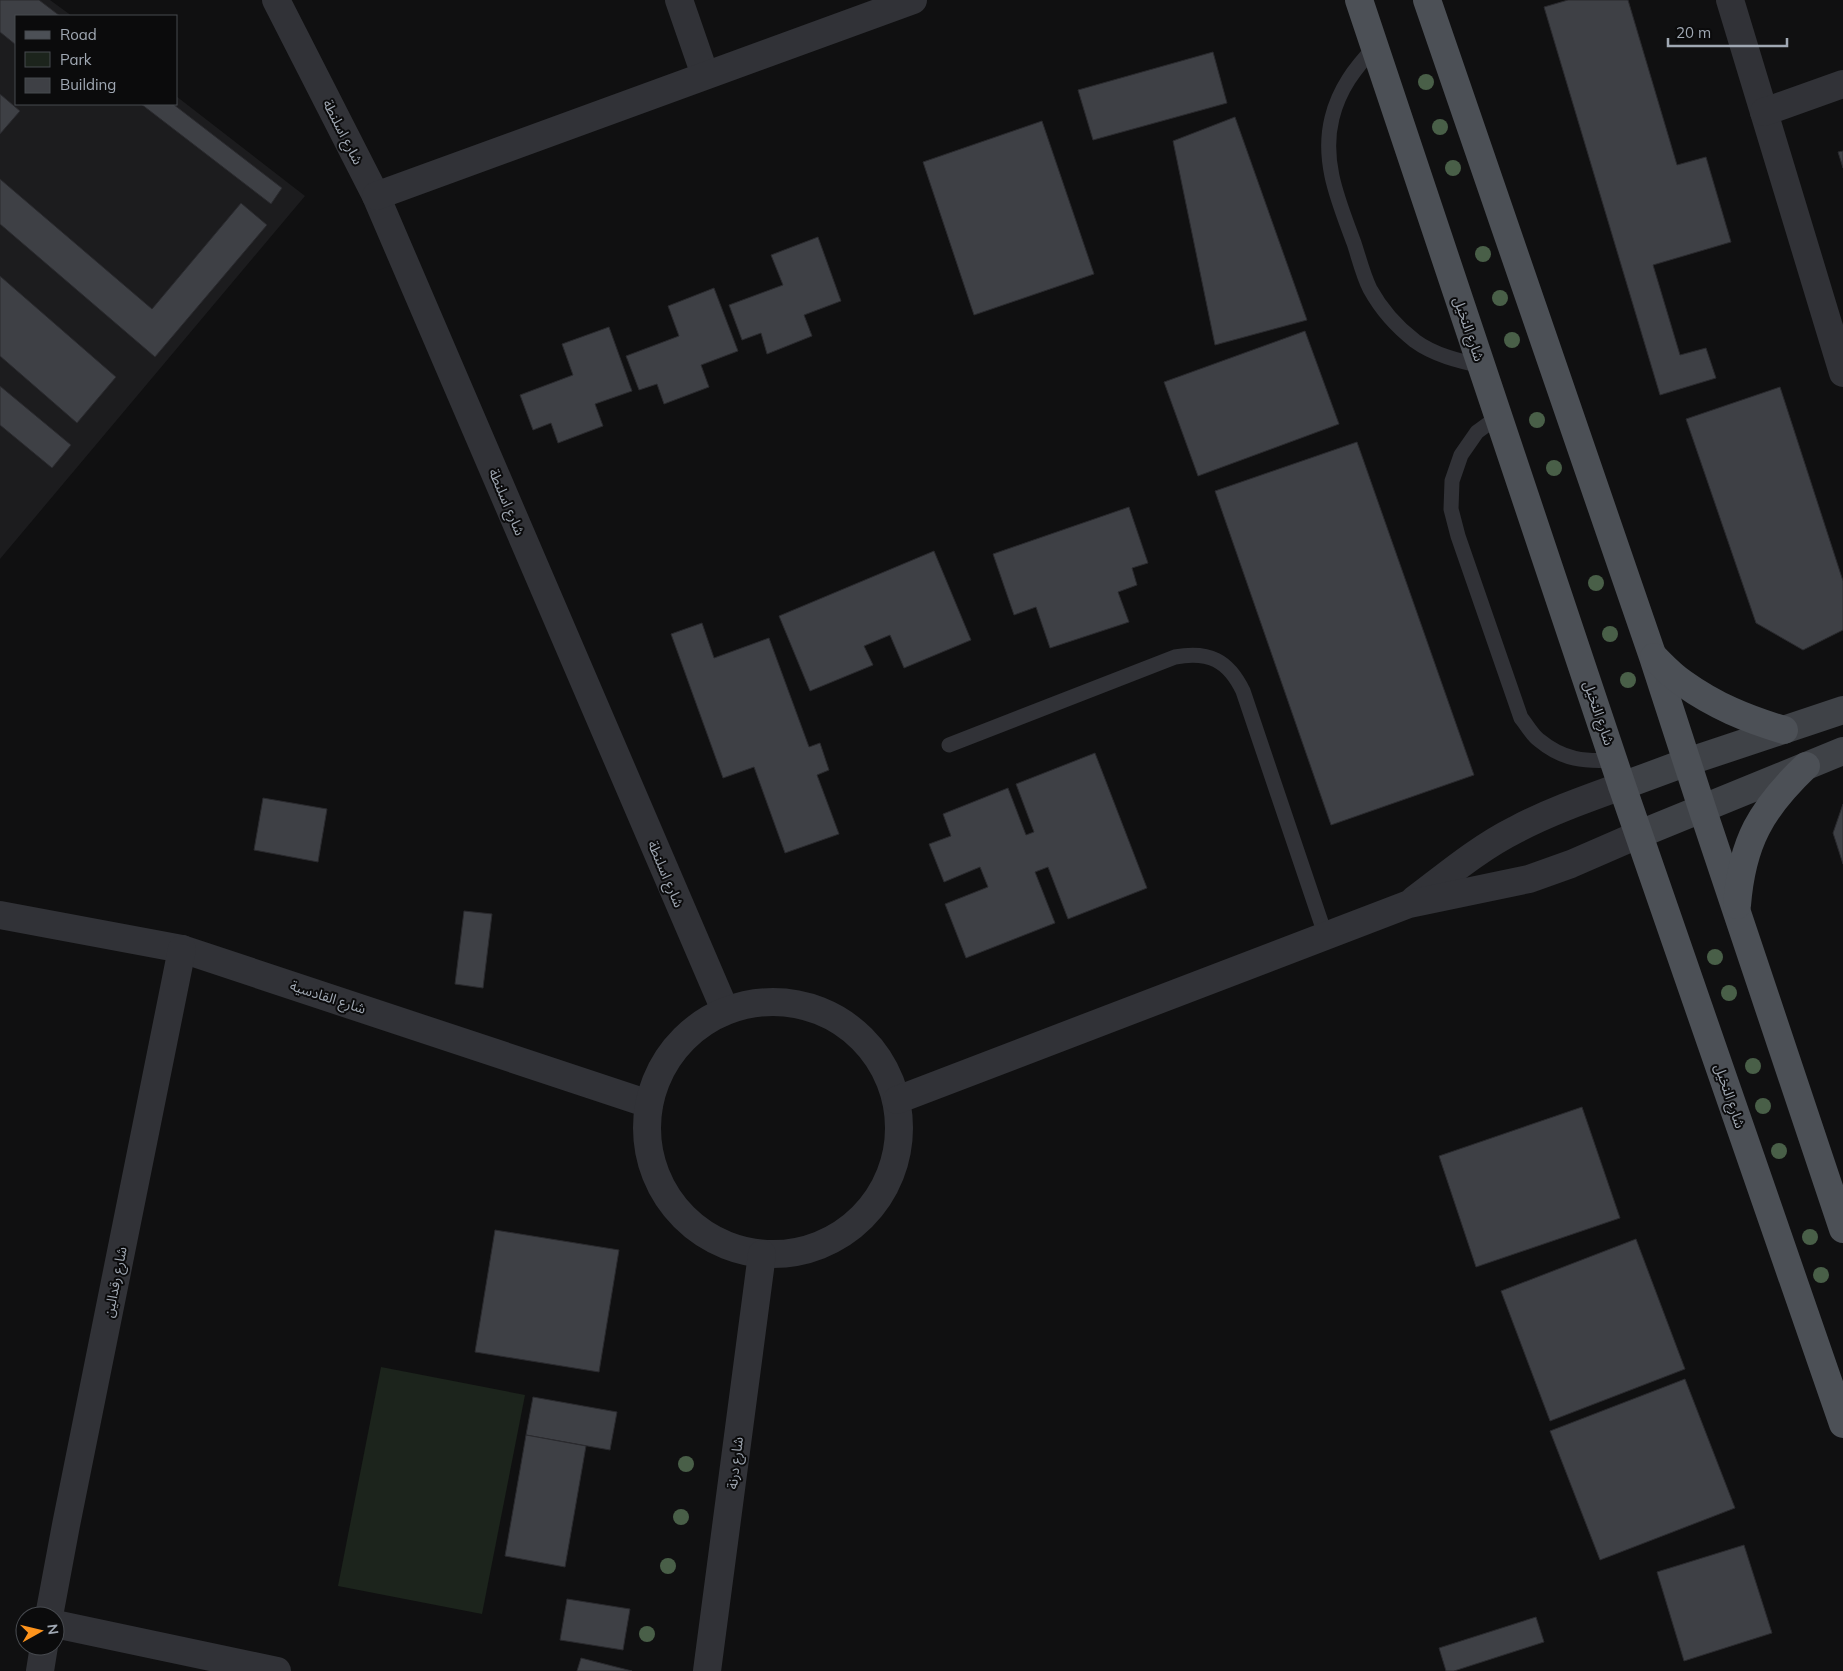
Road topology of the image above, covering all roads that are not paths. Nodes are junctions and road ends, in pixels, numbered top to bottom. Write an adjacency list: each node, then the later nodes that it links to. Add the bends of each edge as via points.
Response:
1 (276, 0): 11 (street, شارع اسلنطة)
2 (679, 0): 8 (street)
3 (913, 0): 8 (street)
4 (1359, 0): 7 (main road, شارع النخيل)
5 (1427, 0): 15 (main road)
6 (1730, 0): 10 (street)
7 (1374, 47): 12 (main road, شارع النخيل); 12 (lane, via 1355,67 1341,92 1332,118 1330,174 1370,289 1390,318 1424,346 1448,358)
8 (705, 75): 11 (street)
9 (1843, 84): 10 (street)
10 (1764, 112): 13 (street)
11 (376, 196): 31 (street, شارع اسلنطة)
12 (1482, 366): 14 (main road, شارع النخيل)
13 (1843, 373)
14 (1499, 416): 20 (main road, شارع النخيل); 20 (lane, via 1477,432 1460,455 1452,481 1451,509 1458,536 1522,718 1538,740 1561,754 1587,762)
15 (1653, 657): 17 (main road, via 1681,682 1714,703 1748,719); 21 (main road)
16 (1843, 710): 17 (main road)
17 (1784, 730): 21 (main road)
18 (949, 745): 29 (lane, via 1175,657 1208,656 1235,676 1243,691)
19 (1843, 751): 22 (main road)
20 (1614, 760): 23 (main road, شارع النخيل)
21 (1687, 762): 23 (main road); 24 (main road)
22 (1806, 766): 24 (main road); 27 (main road, via 1782,789 1763,815 1748,846 1740,878)
23 (1622, 786): 25 (main road, شارع النخيل); 26 (street, via 1555,810 1513,830)
24 (1702, 808): 25 (main road); 27 (main road)
25 (1640, 834): 26 (street, via 1529,879); 36 (main road, شارع النخيل)
26 (1408, 904): 29 (street)
27 (1737, 911): 34 (main road)
28 (0, 915): 30 (street, شارع القادسية)
29 (1326, 937): 32 (street)
30 (182, 949): 33 (street, شارع القادسية); 37 (street, شارع رقدالين)
31 (725, 1010): 32 (street, via 755,1002 787,1001 817,1008 846,1023 869,1044 886,1070); 33 (street, via 683,1038 656,1080)
32 (897, 1100): 35 (street, via 900,1134 894,1168 879,1199 857,1224 828,1243 796,1253)
33 (649, 1104): 35 (street, via 647,1134 652,1164 664,1192 682,1216 705,1235 732,1248)
34 (1843, 1229)
35 (762, 1254): 42 (street, شارع درنة)
36 (1843, 1424)
37 (51, 1606)
38 (65, 1626): 41 (street)
39 (42, 1656): 40 (street)
40 (40, 1671)
41 (277, 1671)
42 (706, 1671)

